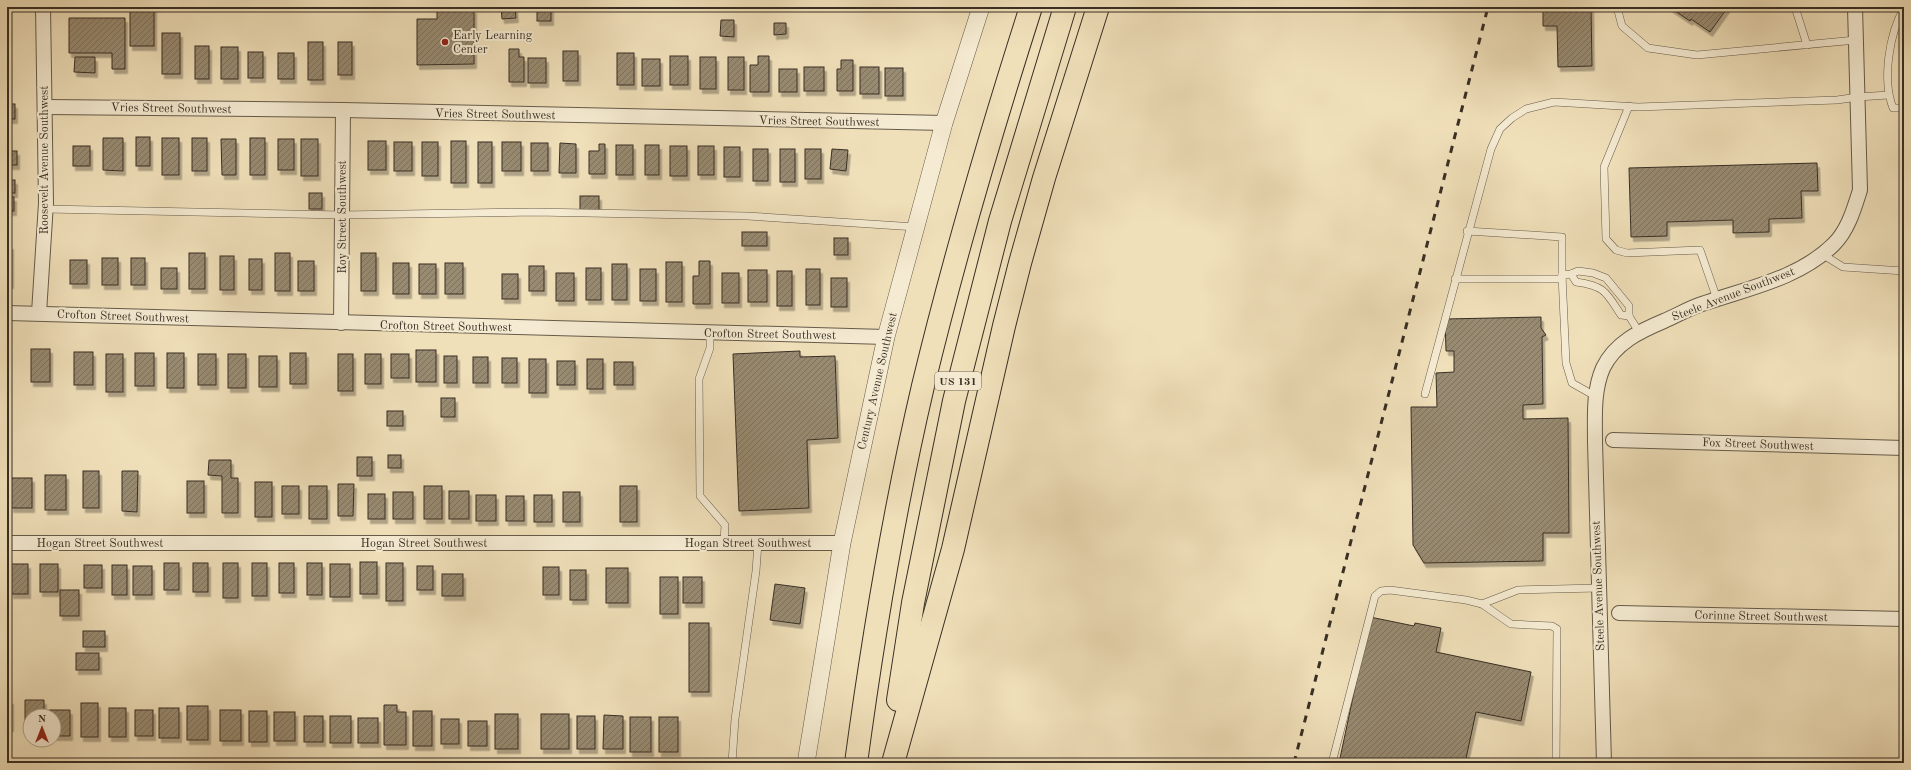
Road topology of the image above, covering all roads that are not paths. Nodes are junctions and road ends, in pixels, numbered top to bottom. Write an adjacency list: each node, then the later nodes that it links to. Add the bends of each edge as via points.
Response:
1 (43, 7): 15 (street, Roosevelt Avenue Southwest)
2 (981, 7): 18 (street, Century Avenue Southwest)
3 (1031, 7): 50 (highway, US 131, via 969,212 923,388 882,593)
4 (1065, 7): 51 (highway, US 131, via 998,229 954,401 913,603)
5 (1098, 7): 52 (highway, via 1020,263 953,549)
6 (1617, 7): 11 (lane, via 1622,26 1648,48 1698,55)
7 (1795, 7): 11 (lane)
8 (1855, 7): 10 (street, Steele Avenue Southwest)
9 (1904, 8): 12 (lane, via 1890,41)
10 (1856, 40): 11 (lane); 13 (street, Steele Avenue Southwest)
11 (1806, 45)
12 (1888, 95): 13 (lane); 16 (lane, via 1893,108)
13 (1858, 97): 14 (lane, via 1830,101); 23 (street, Steele Avenue Southwest, via 1860,190 1850,219 1834,244)
14 (1629, 106): 22 (lane, via 1554,102 1526,109 1512,118 1500,129 1491,149); 28 (lane, via 1604,167 1606,239 1616,250 1627,253 1700,250)
15 (46, 107): 17 (street, Vries Street Southwest); 19 (street, Roosevelt Avenue Southwest)
16 (1904, 108)
17 (343, 110): 18 (street, Vries Street Southwest); 20 (street, Roy Street Southwest)
18 (944, 124): 21 (street, Century Avenue Southwest)
19 (46, 209): 20 (lane); 30 (street, Roosevelt Avenue Southwest)
20 (342, 215): 21 (lane, via 549,212 747,216); 32 (street, Roy Street Southwest)
21 (916, 227): 35 (street, Century Avenue Southwest)
22 (1467, 231): 26 (lane, via 1562,237); 27 (lane)
23 (1822, 253): 24 (lane, via 1843,267); 28 (street, Steele Avenue Southwest, via 1811,262 1780,278)
24 (1904, 270)
25 (1571, 274): 26 (lane); 31 (lane, via 1576,282 1595,284 1607,294 1621,315); 31 (lane, via 1578,271 1606,278 1629,306)
26 (1562, 277): 27 (lane); 37 (lane, via 1568,370 1572,383)
27 (1455, 279): 36 (lane)
28 (1717, 299): 34 (street, Steele Avenue Southwest)
29 (7, 313): 30 (street, Crofton Street Southwest)
30 (39, 313): 32 (street, Crofton Street Southwest)
31 (1629, 316): 34 (lane)
32 (341, 323): 33 (street, Crofton Street Southwest)
33 (710, 332): 35 (street, Crofton Street Southwest); 41 (lane, via 710,348 699,379 700,496 724,525)
34 (1639, 332): 37 (street, Steele Avenue Southwest, via 1613,351 1603,368)
35 (886, 337): 43 (street, Century Avenue Southwest)
36 (1425, 394)
37 (1595, 396): 44 (street, Steele Avenue Southwest)
38 (1613, 440): 39 (street, Fox Street Southwest)
39 (1904, 448)
40 (7, 543): 41 (street, Hogan Street Southwest)
41 (724, 544): 42 (street, Hogan Street Southwest)
42 (758, 544): 43 (street, Hogan Street Southwest); 48 (lane, via 735,719)
43 (842, 544): 49 (street, Century Avenue Southwest)
44 (1598, 588): 45 (lane, via 1518,590); 55 (street, Steele Avenue Southwest)
45 (1482, 604): 53 (lane, via 1390,590 1381,591 1375,596); 54 (lane, via 1511,624 1552,626 1557,629)
46 (1619, 613): 47 (street, Corinne Street Southwest)
47 (1904, 619)
48 (732, 763)
49 (806, 763)
50 (856, 763)
51 (889, 763)
52 (893, 763)
53 (1332, 763)
54 (1556, 763)
55 (1604, 763)

